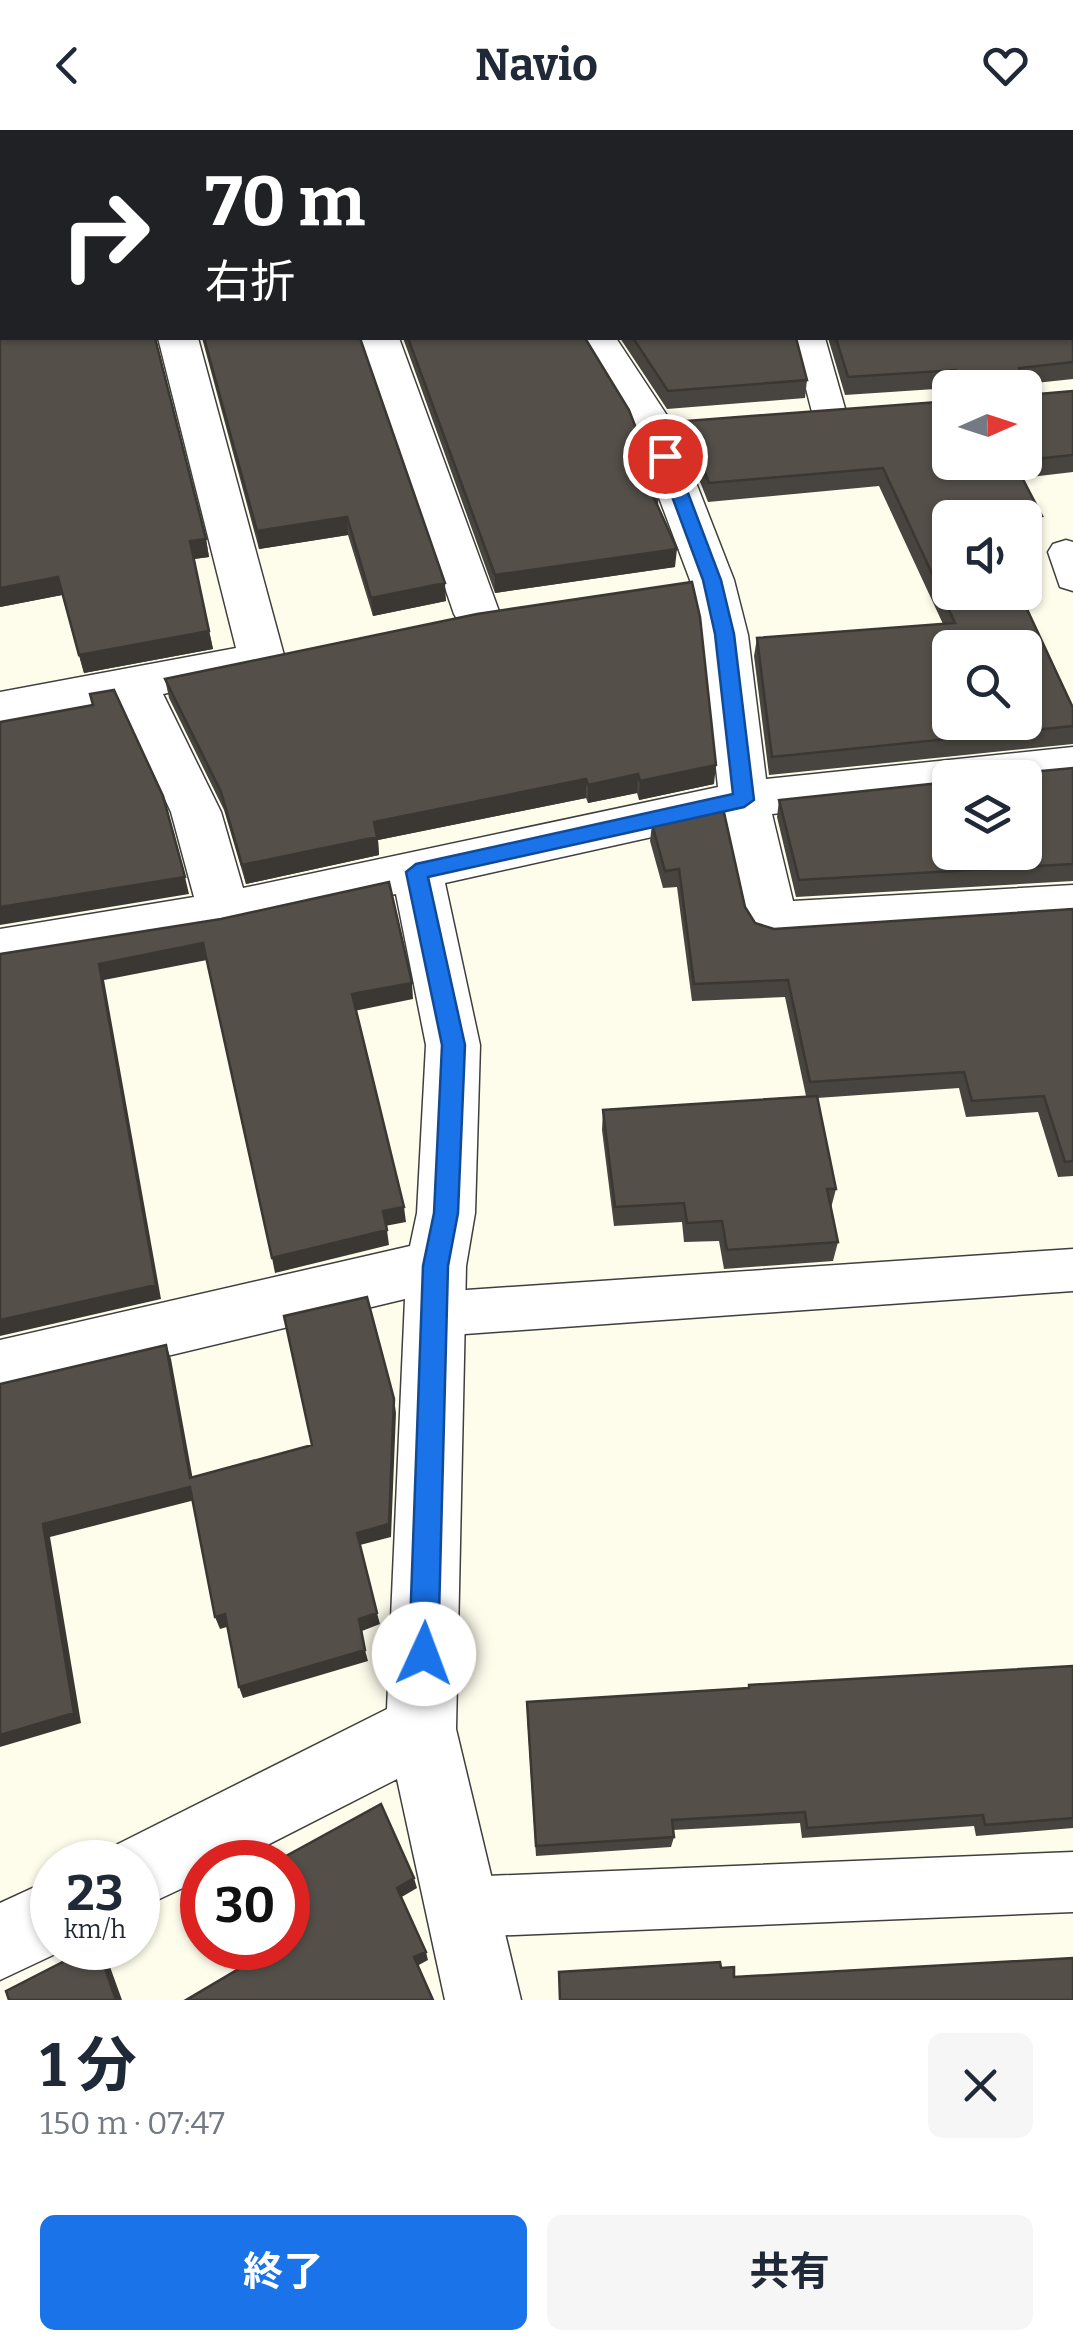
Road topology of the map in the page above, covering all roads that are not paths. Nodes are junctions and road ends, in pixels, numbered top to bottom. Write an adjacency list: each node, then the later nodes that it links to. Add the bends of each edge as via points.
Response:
1 (179, 340): 7 (street, via 282,655)
2 (379, 340): 6 (street)
3 (598, 340): 10 (street, via 673,424 693,583 725,634)
4 (810, 340): 5 (lane)
5 (828, 412)
6 (477, 615)
7 (136, 685): 8 (street); 13 (street, via 196,812)
8 (0, 708)
9 (1073, 764): 10 (street)
10 (744, 800): 11 (street); 12 (street, via 772,922)
11 (416, 872): 13 (street); 16 (street, via 453,1045)
12 (1073, 904)
13 (224, 912): 14 (street)
14 (0, 949)
15 (1073, 1270): 16 (lane)
16 (436, 1290): 17 (street); 18 (street)
17 (0, 1368)
18 (421, 1729): 19 (street); 21 (street)
19 (160, 1862)
20 (1073, 1882): 21 (lane)
21 (463, 1907): 24 (street)
22 (30, 1927): 23 (street)
23 (0, 1943)
24 (483, 2000)

